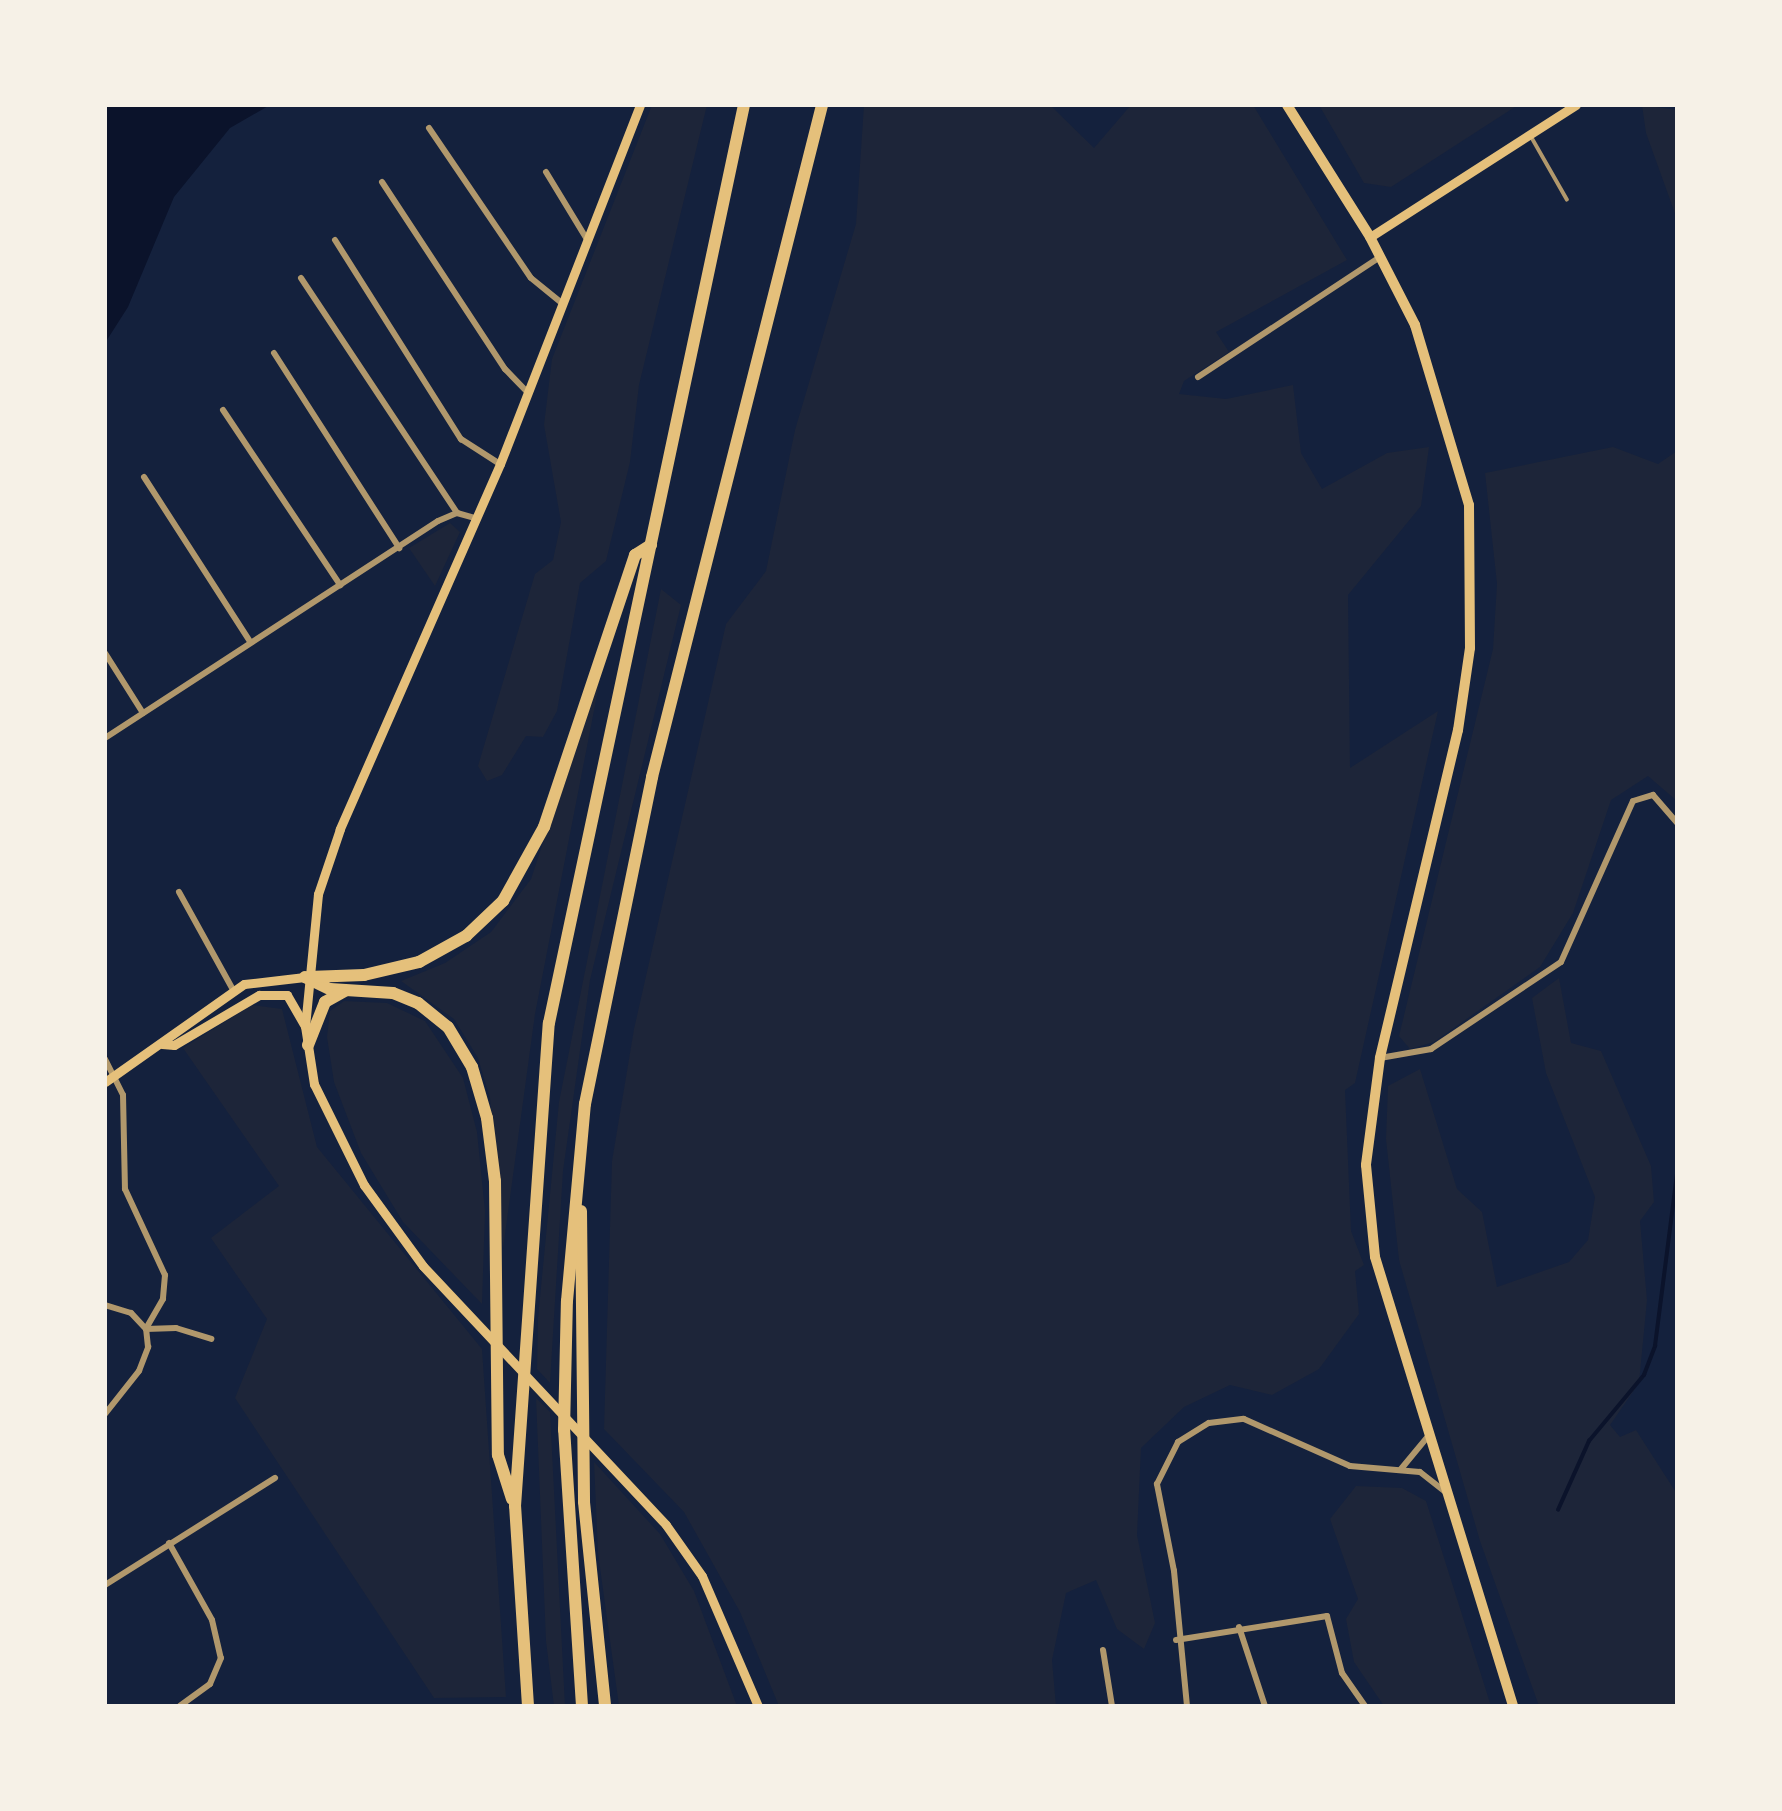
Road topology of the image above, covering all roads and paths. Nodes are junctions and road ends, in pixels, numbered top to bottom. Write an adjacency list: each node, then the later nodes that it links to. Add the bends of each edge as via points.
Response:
1 (640, 105): 13 (main road)
2 (744, 105): 25 (highway)
3 (822, 105): 44 (highway, via 617,932)
4 (1287, 105): 11 (main road)
5 (1576, 105): 7 (main road)
6 (429, 128): 16 (street, via 531,278)
7 (1530, 135): 10 (lane); 11 (main road)
8 (545, 172): 13 (street)
9 (382, 182): 19 (street, via 505,369)
10 (1567, 199)
11 (1370, 237): 14 (main road)
12 (335, 240): 21 (street, via 461,439)
13 (588, 241): 16 (main road)
14 (1380, 257): 18 (street); 40 (main road, via 1420,337 1462,470 1473,567 1458,730)
15 (301, 278): 23 (street)
16 (563, 304): 19 (main road)
17 (274, 353): 26 (street)
18 (1198, 377)
19 (528, 393): 21 (main road)
20 (223, 410): 27 (street)
21 (500, 464): 24 (main road)
22 (144, 477): 28 (street)
23 (457, 513): 24 (street); 26 (street)
24 (475, 518): 34 (main road, via 340,829 318,894)
25 (651, 545): 34 (highway, via 635,555 544,827 503,901 466,936 427,959 383,972); 53 (highway, via 549,1023)
26 (399, 548): 27 (street)
27 (340, 585): 28 (street)
28 (251, 643): 30 (street)
29 (105, 653): 30 (street)
30 (143, 713): 31 (street)
31 (105, 738)
32 (1677, 823): 40 (street, via 1653,795 1633,801 1561,962 1431,1049)
33 (179, 892): 35 (street)
34 (305, 977): 35 (main road, via 252,980); 36 (highway); 37 (main road)
35 (233, 990): 38 (main road)
36 (348, 991): 39 (highway, via 325,1002); 53 (highway, via 393,993 429,1010 456,1037 477,1082 491,1139 498,1230 498,1455)
37 (306, 1026): 38 (main road, via 288,995 259,995 174,1045); 39 (main road)
38 (162, 1044): 42 (main road)
39 (308, 1045): 63 (main road, via 314,1084 341,1148 423,1266 631,1486 702,1576)
40 (1380, 1058): 49 (main road, via 1366,1137 1376,1257)
41 (105, 1059): 42 (street)
42 (115, 1076): 43 (main road); 46 (street, via 125,1108 125,1189 165,1275 163,1299)
43 (105, 1082)
44 (579, 1172): 61 (highway, via 564,1430); 62 (highway, via 586,1286 583,1502)
45 (105, 1305): 46 (street, via 131,1313)
46 (146, 1329): 47 (street, via 176,1328); 48 (street, via 148,1347 139,1371)
47 (211, 1339)
48 (105, 1414)
49 (1429, 1434): 50 (street); 52 (main road)
50 (1401, 1469): 52 (street, via 1433,1480); 57 (street, via 1350,1466 1273,1428 1228,1419 1192,1431 1160,1470)
51 (275, 1478): 54 (street)
52 (1451, 1497): 68 (main road)
53 (514, 1506): 60 (highway)
54 (169, 1543): 55 (street); 59 (street, via 212,1620 221,1658 210,1684)
55 (105, 1585)
56 (1239, 1627): 57 (street); 66 (street); 67 (street, via 1327,1616 1342,1673)
57 (1177, 1640): 65 (street)
58 (1103, 1650): 64 (street)
59 (180, 1706)
60 (528, 1706)
61 (582, 1706)
62 (605, 1706)
63 (758, 1706)
64 (1112, 1706)
65 (1187, 1706)
66 (1265, 1706)
67 (1364, 1706)
68 (1513, 1706)

